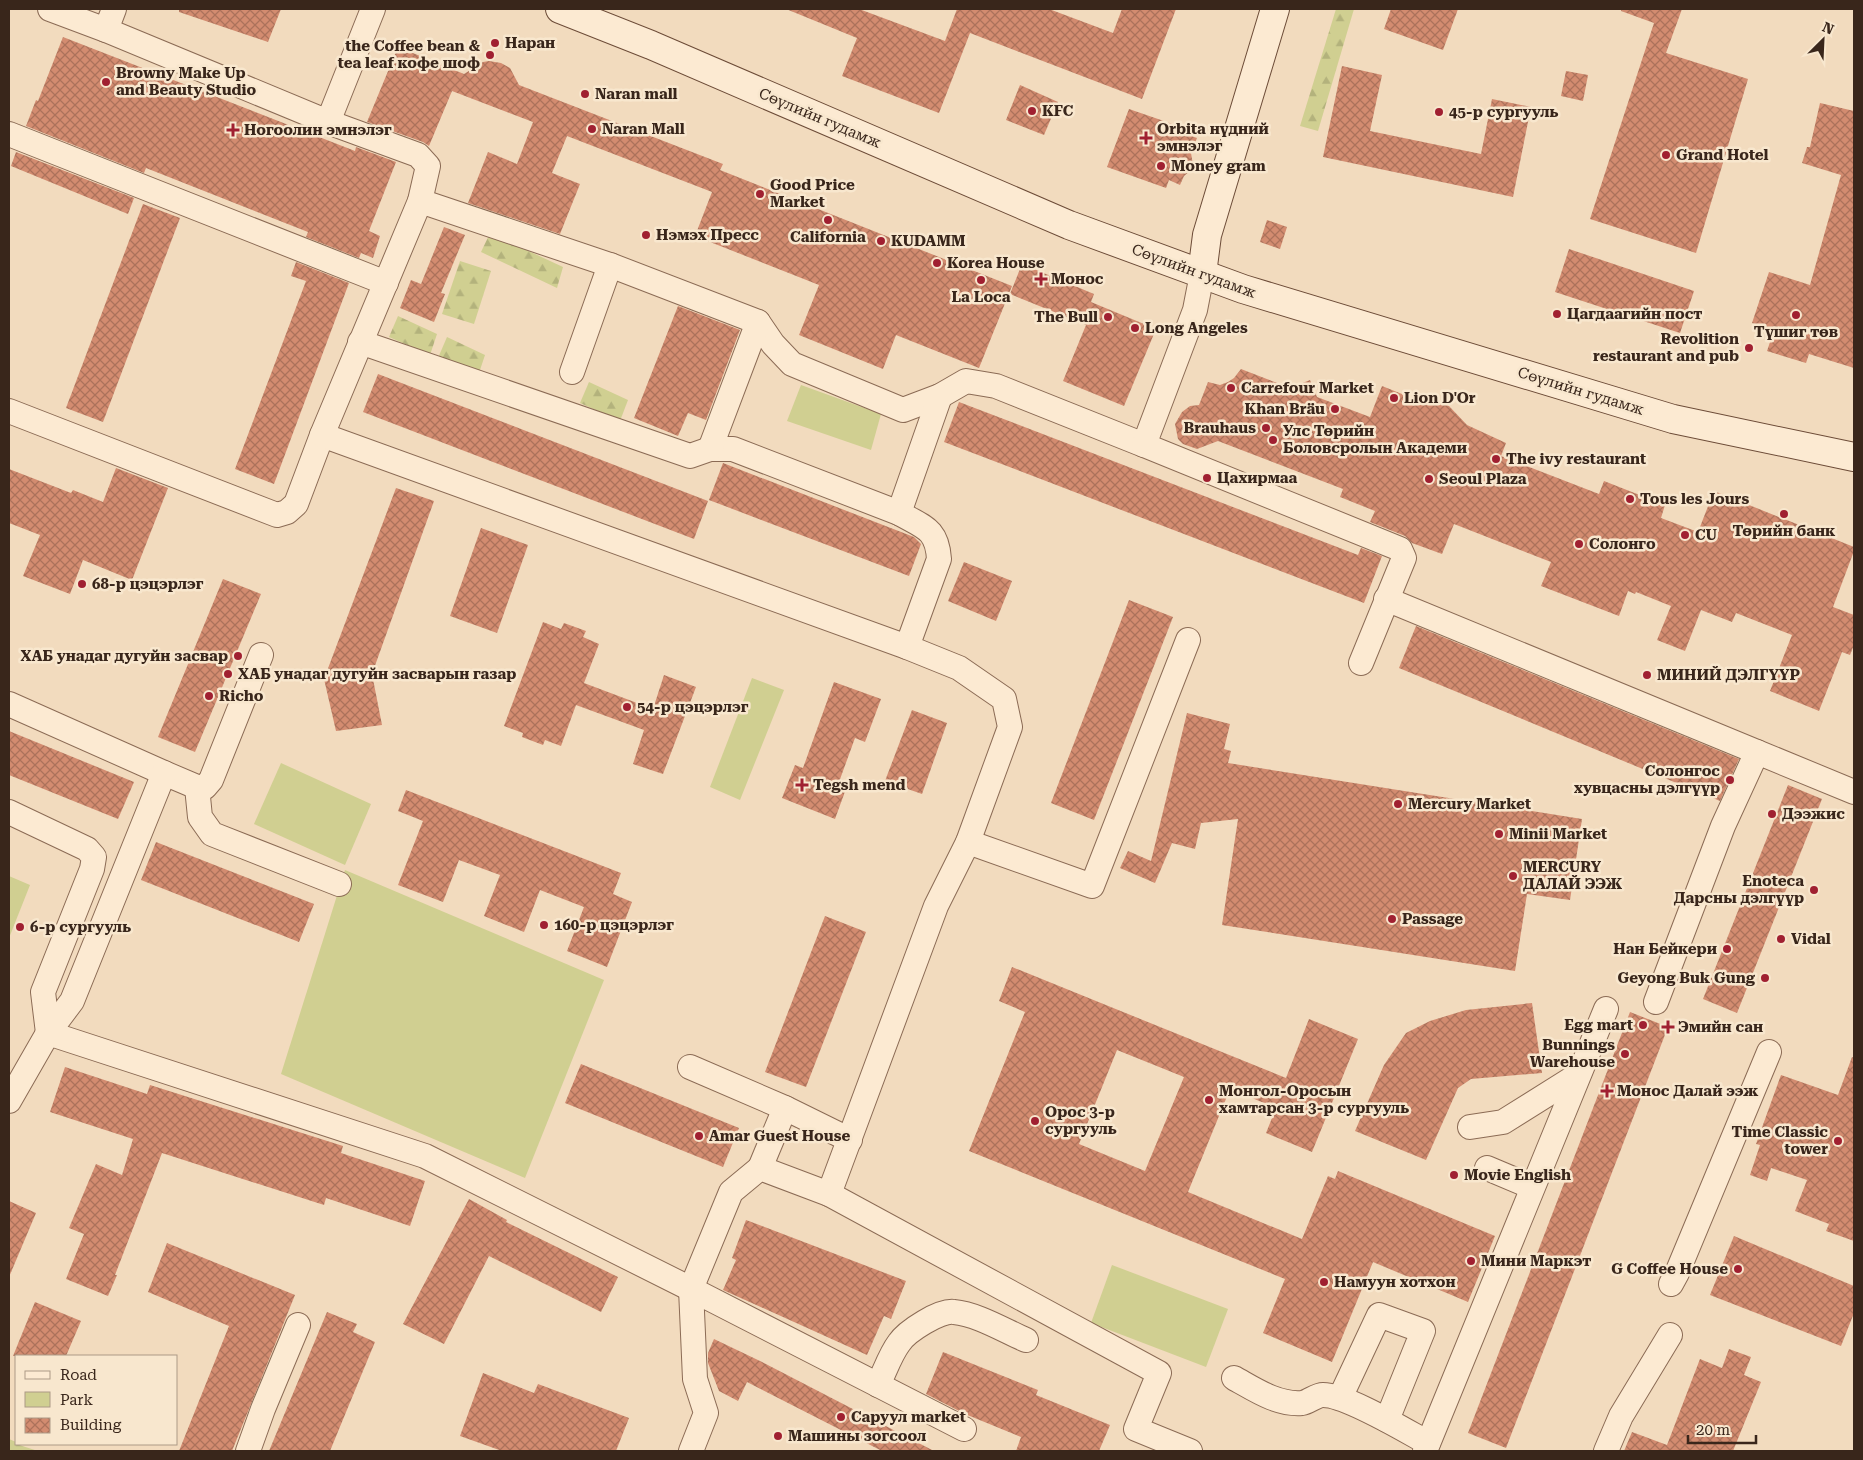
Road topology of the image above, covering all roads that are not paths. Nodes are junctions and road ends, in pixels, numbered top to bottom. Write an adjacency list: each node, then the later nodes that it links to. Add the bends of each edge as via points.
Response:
1 (50, 9): 5 (street)
2 (373, 9): 6 (street)
3 (560, 9): 10 (main road, Сөүлийн гудамж, via 1069,225)
4 (1275, 9): 10 (main road, via 1207,234)
5 (110, 19): 6 (street)
6 (328, 122): 8 (street, via 418,155 428,166)
7 (9, 134): 11 (street)
8 (420, 201): 9 (street); 11 (street)
9 (610, 265): 12 (street); 14 (street)
10 (1202, 274): 18 (street, via 1194,310); 20 (main road, Сөүлийн гудамж, via 1243,290 1672,419)
11 (386, 283): 13 (street)
12 (758, 322): 15 (street, via 792,364 903,410); 19 (street)
13 (360, 342): 17 (street); 19 (street, via 690,456)
14 (572, 372)
15 (940, 396): 18 (street, via 966,381 996,386); 21 (street)
16 (9, 411): 17 (street, via 277,515 296,504)
17 (322, 435): 24 (street)
18 (1144, 446): 22 (street, via 1400,549 1404,558)
19 (710, 449): 21 (street, via 733,449)
20 (1854, 457)
21 (899, 513): 24 (street, via 930,531 938,544 939,559)
22 (1386, 599): 26 (street); 28 (street)
23 (1188, 640): 33 (street, via 1092,886)
24 (908, 647): 33 (street, via 959,668 1004,699 1010,727)
25 (261, 654): 30 (street, via 210,780 205,786)
26 (1361, 663)
27 (9, 704): 29 (street)
28 (1757, 752): 31 (street); 35 (street, via 1723,826)
29 (164, 773): 30 (street); 37 (street, via 72,1001)
30 (197, 787): 34 (street, via 200,817 212,834)
31 (1854, 792)
32 (9, 812): 37 (street, via 87,849 94,857 92,870 42,992)
33 (968, 842): 44 (street, via 936,906)
34 (339, 884)
35 (1656, 1002)
36 (1606, 1009): 40 (street)
37 (48, 1033): 41 (street); 50 (street, via 425,1156)
38 (1769, 1052): 49 (street)
39 (690, 1067): 42 (street)
40 (1578, 1074): 43 (street, via 1503,1122); 47 (street)
41 (9, 1101)
42 (784, 1108): 44 (street); 45 (street)
43 (1470, 1127)
44 (850, 1140): 48 (street)
45 (760, 1168): 48 (street); 50 (street, via 731,1192)
46 (1487, 1168): 47 (street)
47 (1532, 1187): 59 (street)
48 (829, 1194): 62 (street, via 1159,1373 1136,1430)
49 (1670, 1284)
50 (691, 1288): 55 (street); 61 (street, via 695,1379 706,1412)
51 (298, 1325): 60 (street)
52 (1670, 1335): 63 (street, via 1621,1416)
53 (1026, 1340): 55 (street, via 953,1312 937,1316 899,1342)
54 (1234, 1378): 56 (street, via 1275,1399 1302,1403 1322,1395)
55 (878, 1385): 58 (street)
56 (1340, 1398): 57 (street); 57 (street, via 1379,1315 1423,1331)
57 (1387, 1420): 59 (street)
58 (964, 1429)
59 (1426, 1447)
60 (248, 1451)
61 (691, 1451)
62 (1190, 1451)
63 (1606, 1451)

